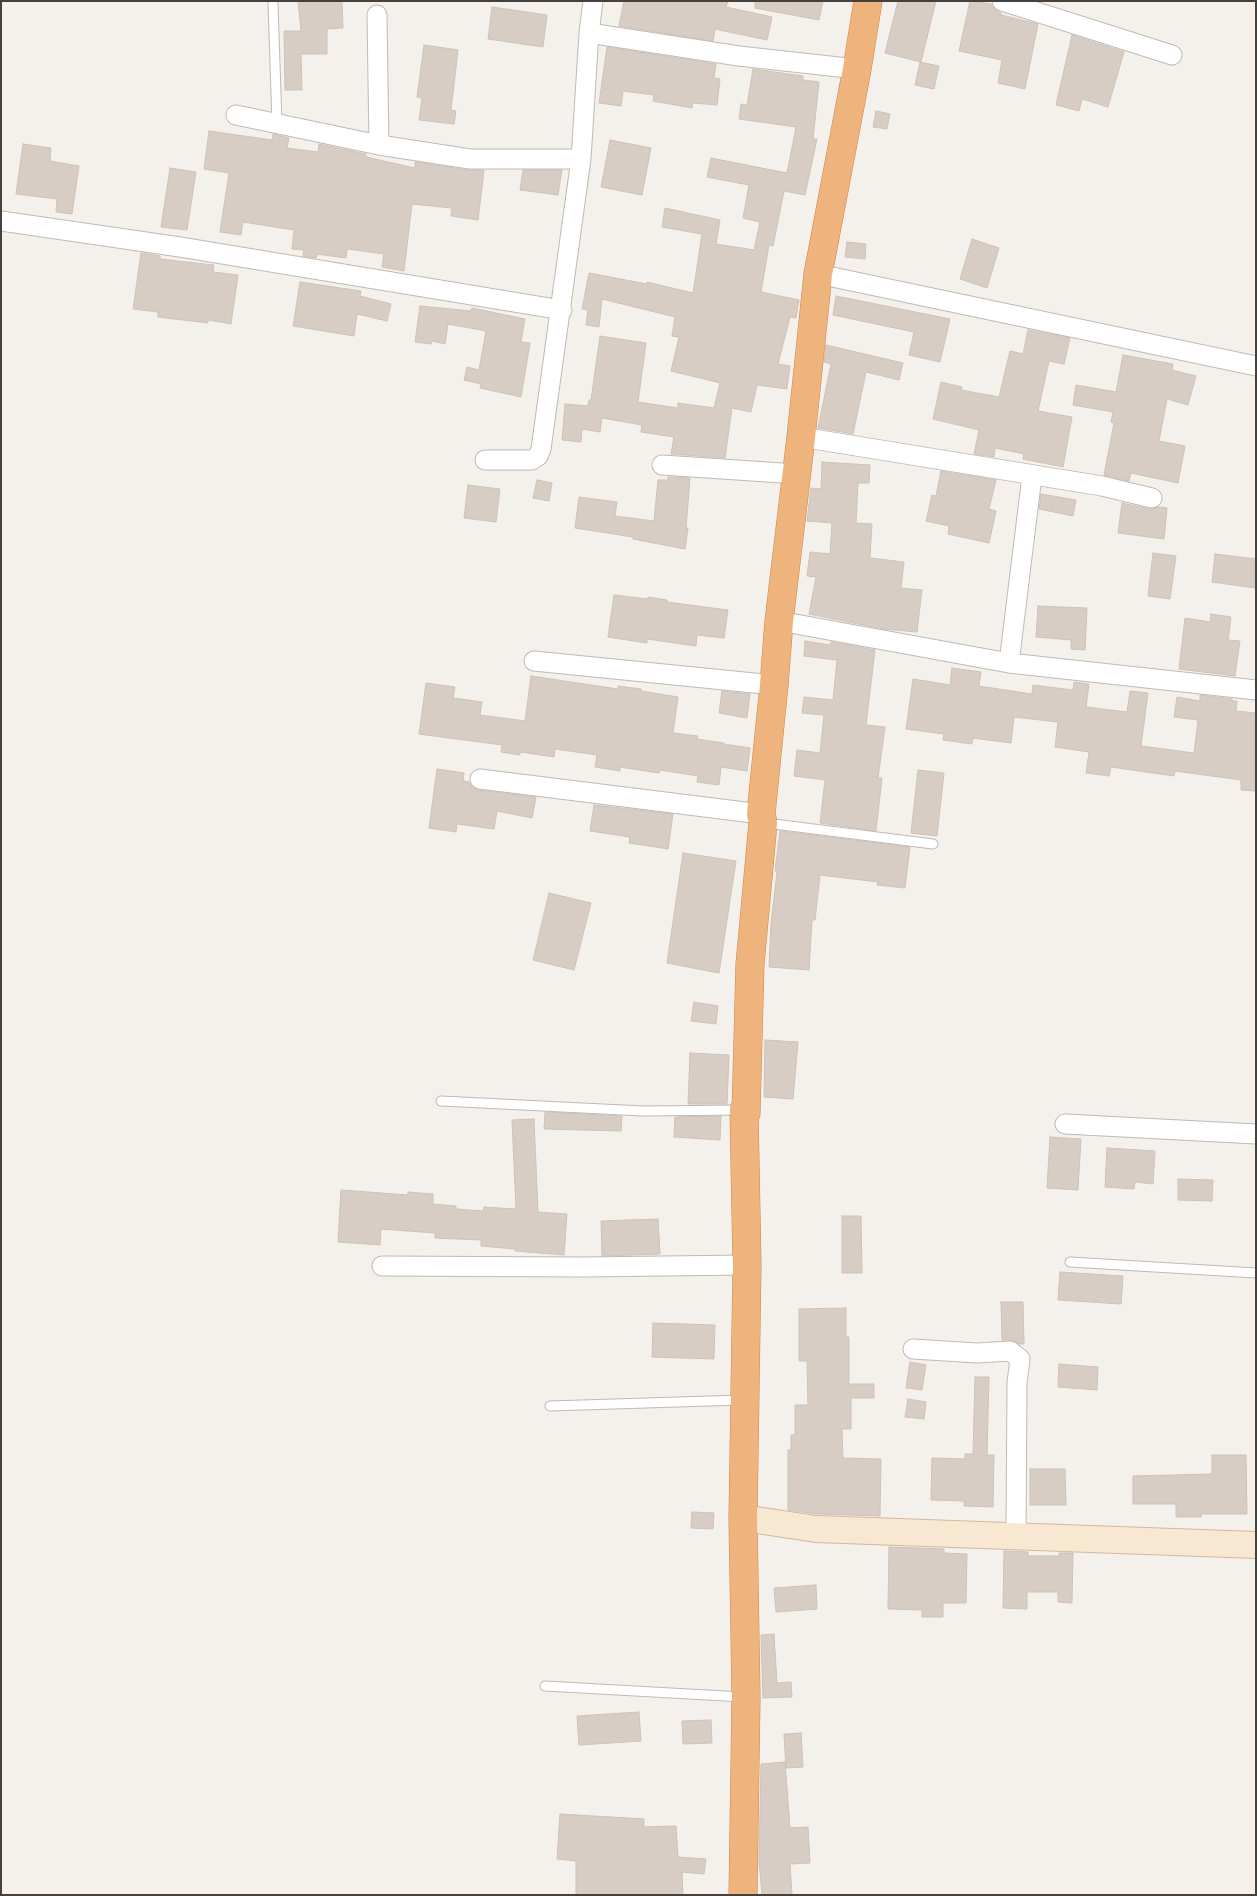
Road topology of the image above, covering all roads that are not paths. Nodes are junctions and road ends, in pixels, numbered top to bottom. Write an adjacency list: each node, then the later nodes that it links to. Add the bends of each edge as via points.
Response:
1 (593, 1): 6 (street)
2 (868, 1): 8 (highway)
3 (1002, 1): 7 (street)
4 (274, 4): 10 (lane)
5 (377, 15): 11 (street)
6 (589, 33): 8 (street, via 738,56); 12 (street)
7 (1172, 56)
8 (857, 69): 14 (highway)
9 (236, 115): 10 (street)
10 (277, 123): 11 (street)
11 (378, 145): 12 (street, via 470,159)
12 (581, 159): 15 (street)
13 (1, 221): 15 (street, via 180,246)
14 (818, 274): 16 (street); 17 (highway)
15 (562, 310): 18 (street, via 538,456 532,460)
16 (1256, 366)
17 (801, 437): 20 (highway); 21 (street)
18 (485, 460)
19 (662, 465): 20 (street)
20 (797, 474): 23 (highway)
21 (1032, 476): 22 (street, via 1102,486); 25 (street)
22 (1152, 498)
23 (778, 621): 25 (street); 26 (highway)
24 (534, 661): 26 (street)
25 (1009, 663): 27 (street)
26 (774, 685): 29 (highway)
27 (1256, 690)
28 (480, 779): 29 (street)
29 (762, 818): 30 (lane); 32 (highway, via 750,964 746,1113)
30 (933, 844)
31 (441, 1101): 32 (lane, via 643,1111)
32 (744, 1110): 36 (highway)
33 (1065, 1124): 34 (street)
34 (1256, 1134)
35 (1070, 1262): 38 (lane)
36 (747, 1265): 37 (street); 40 (highway)
37 (382, 1266)
38 (1256, 1273)
39 (913, 1349): 43 (street, via 1010,1352 1020,1359)
40 (744, 1400): 41 (lane); 42 (highway)
41 (550, 1406)
42 (744, 1518): 43 (street, via 816,1529); 46 (highway)
43 (1016, 1535): 44 (street)
44 (1256, 1545)
45 (545, 1686): 46 (lane)
46 (746, 1697): 47 (highway)
47 (743, 1895)

